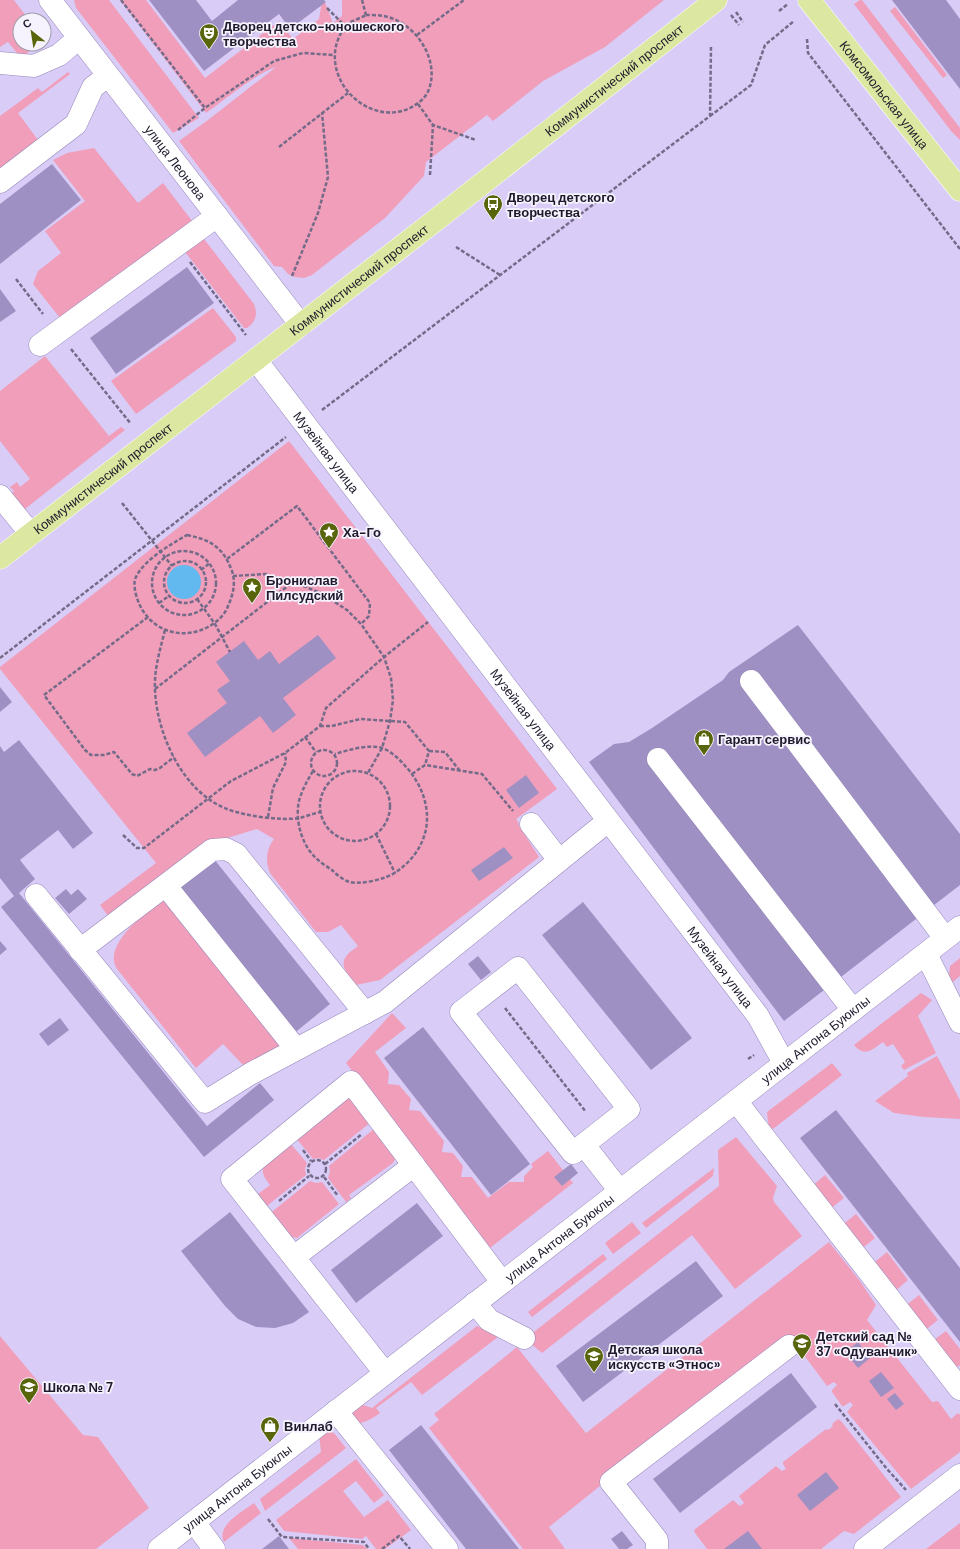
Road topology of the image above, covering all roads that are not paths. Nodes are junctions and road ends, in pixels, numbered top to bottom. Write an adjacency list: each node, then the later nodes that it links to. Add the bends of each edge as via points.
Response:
1 (50, 0): 4 (street, улица Леонова)
2 (716, 0): 10 (main road, Коммунистический проспект)
3 (808, 0): 8 (main road, Комсомольская улица)
4 (79, 38): 5 (street, via 59,55 34,66); 6 (street, улица Леонова)
5 (0, 63)
6 (108, 76): 7 (street, via 93,87 76,124); 9 (street, улица Леонова)
7 (0, 182)
8 (958, 182)
9 (217, 216): 10 (street, улица Леонова); 11 (street)
10 (301, 325): 12 (main road, Коммунистический проспект)
11 (40, 345)
12 (256, 360): 14 (main road, Коммунистический проспект); 18 (street, Музейная улица)
13 (0, 496): 14 (street)
14 (30, 534): 15 (main road, Коммунистический проспект)
15 (0, 558)
16 (751, 681): 23 (street)
17 (658, 758): 27 (street)
18 (608, 821): 20 (street); 31 (street, Музейная улица, via 758,1016)
19 (531, 824): 20 (street)
20 (559, 860): 28 (street, via 385,1002)
21 (166, 886): 24 (street); 28 (street, via 212,850 226,849 236,854); 30 (street)
22 (36, 895): 24 (street)
23 (953, 933): 25 (street, улица Антона Буюклы)
24 (80, 950): 30 (street, via 204,1102)
25 (926, 954): 26 (street); 27 (street, улица Антона Буюклы)
26 (953, 992): 29 (street)
27 (853, 1010): 31 (street, улица Антона Буюклы)
28 (365, 1013): 30 (street)
29 (960, 1022)
30 (296, 1050)
31 (784, 1063): 32 (street, улица Антона Буюклы)
32 (736, 1101): 35 (street, улица Антона Буюклы); 42 (street)
33 (584, 1145): 33 (street, via 629,1108 518,968 461,1012 573,1153); 35 (street)
34 (414, 1165): 36 (street); 36 (street, via 351,1082 232,1179); 37 (street)
35 (620, 1191): 37 (street, улица Антона Буюклы)
36 (294, 1257): 41 (street)
37 (502, 1282): 38 (street, улица Антона Буюклы)
38 (475, 1303): 39 (street, via 489,1320); 41 (street, улица Антона Буюклы)
39 (524, 1338)
40 (789, 1346): 49 (street, via 611,1482 657,1540)
41 (385, 1373): 43 (street, улица Антона Буюклы)
42 (960, 1389)
43 (336, 1411): 45 (street, улица Антона Буюклы); 48 (street)
44 (960, 1474): 50 (street)
45 (194, 1522): 46 (street, улица Антона Буюклы); 47 (street)
46 (159, 1549)
47 (214, 1549)
48 (447, 1549)
49 (657, 1549)
50 (865, 1549)

